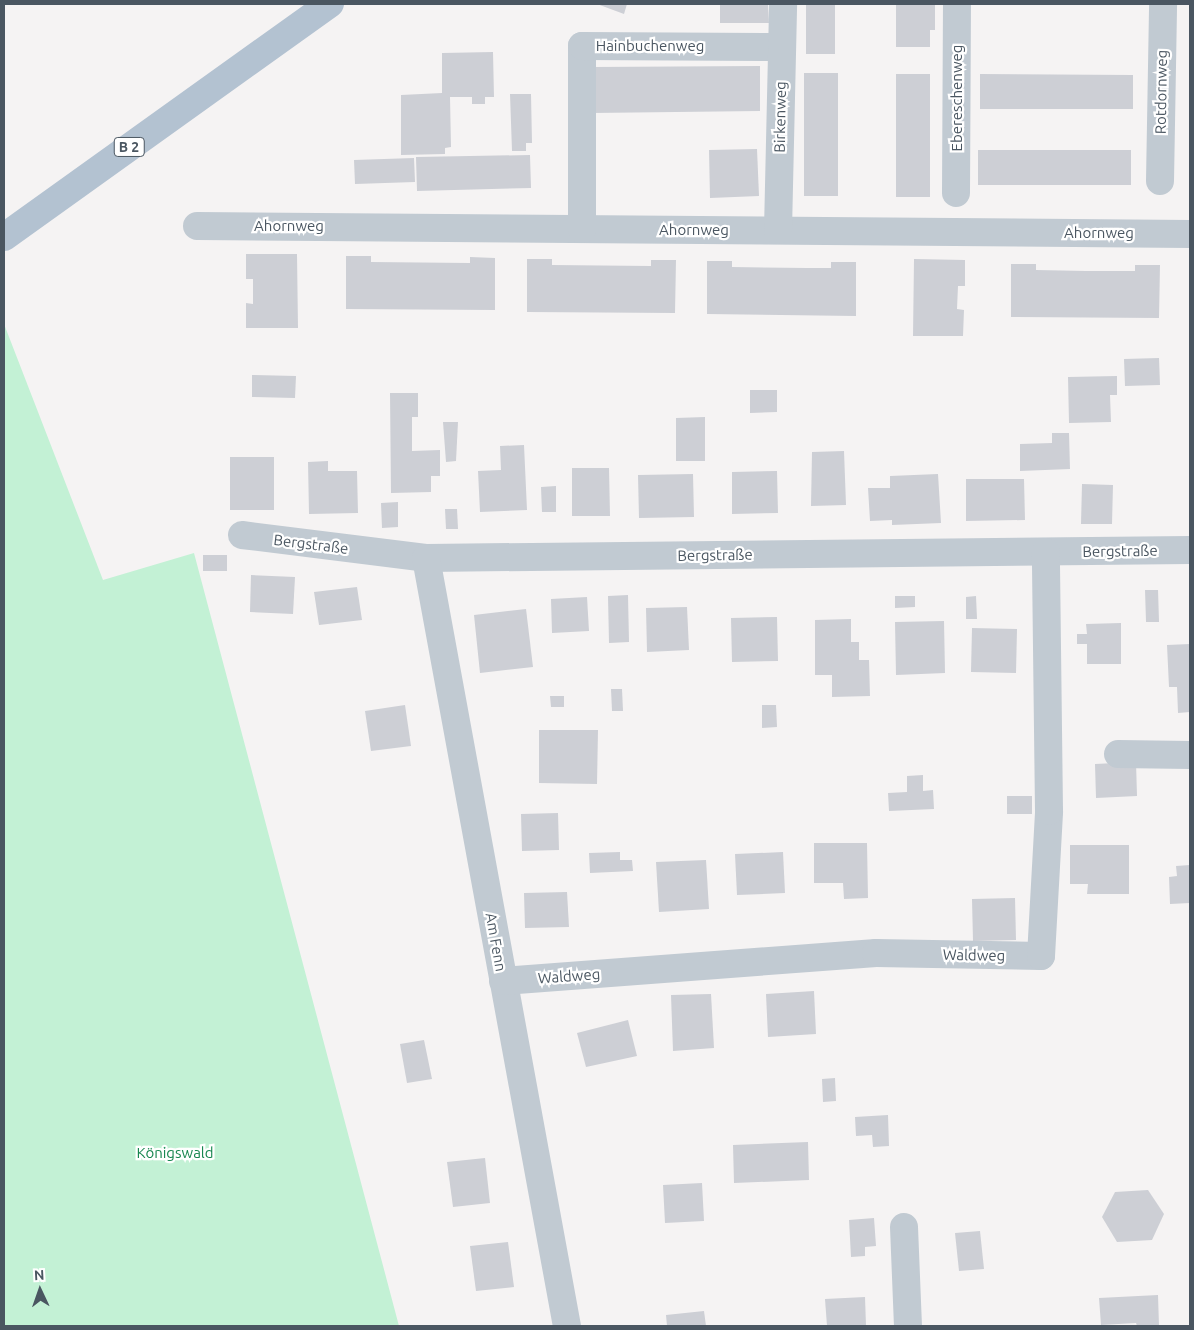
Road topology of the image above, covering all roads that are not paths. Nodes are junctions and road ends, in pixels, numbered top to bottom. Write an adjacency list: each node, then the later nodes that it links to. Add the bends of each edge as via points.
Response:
1 (330, 4): 12 (main road, B 2)
2 (783, 4): 5 (street, Birkenweg)
3 (958, 4): 7 (street, Ebereschenweg)
4 (1163, 4): 6 (street, Rotdornweg)
5 (782, 46): 9 (street, Hainbuchenweg, via 582,46); 10 (street, Birkenweg)
6 (1160, 181)
7 (956, 193)
8 (197, 226): 9 (street, Ahornweg)
9 (582, 229): 10 (street, Ahornweg)
10 (778, 230): 11 (street, Ahornweg)
11 (1190, 234)
12 (4, 237)
13 (242, 535): 16 (street, Bergstraße)
14 (1190, 550): 15 (street, Bergstraße)
15 (1046, 552): 16 (street, Bergstraße); 19 (street, Waldweg, via 1049,810 1041,956 876,953)
16 (426, 558): 19 (street, Am Fenn)
17 (1118, 754): 18 (street)
18 (1190, 754)
19 (503, 981): 21 (street, Am Fenn)
20 (904, 1226): 22 (street)
21 (567, 1326)
22 (908, 1326)

